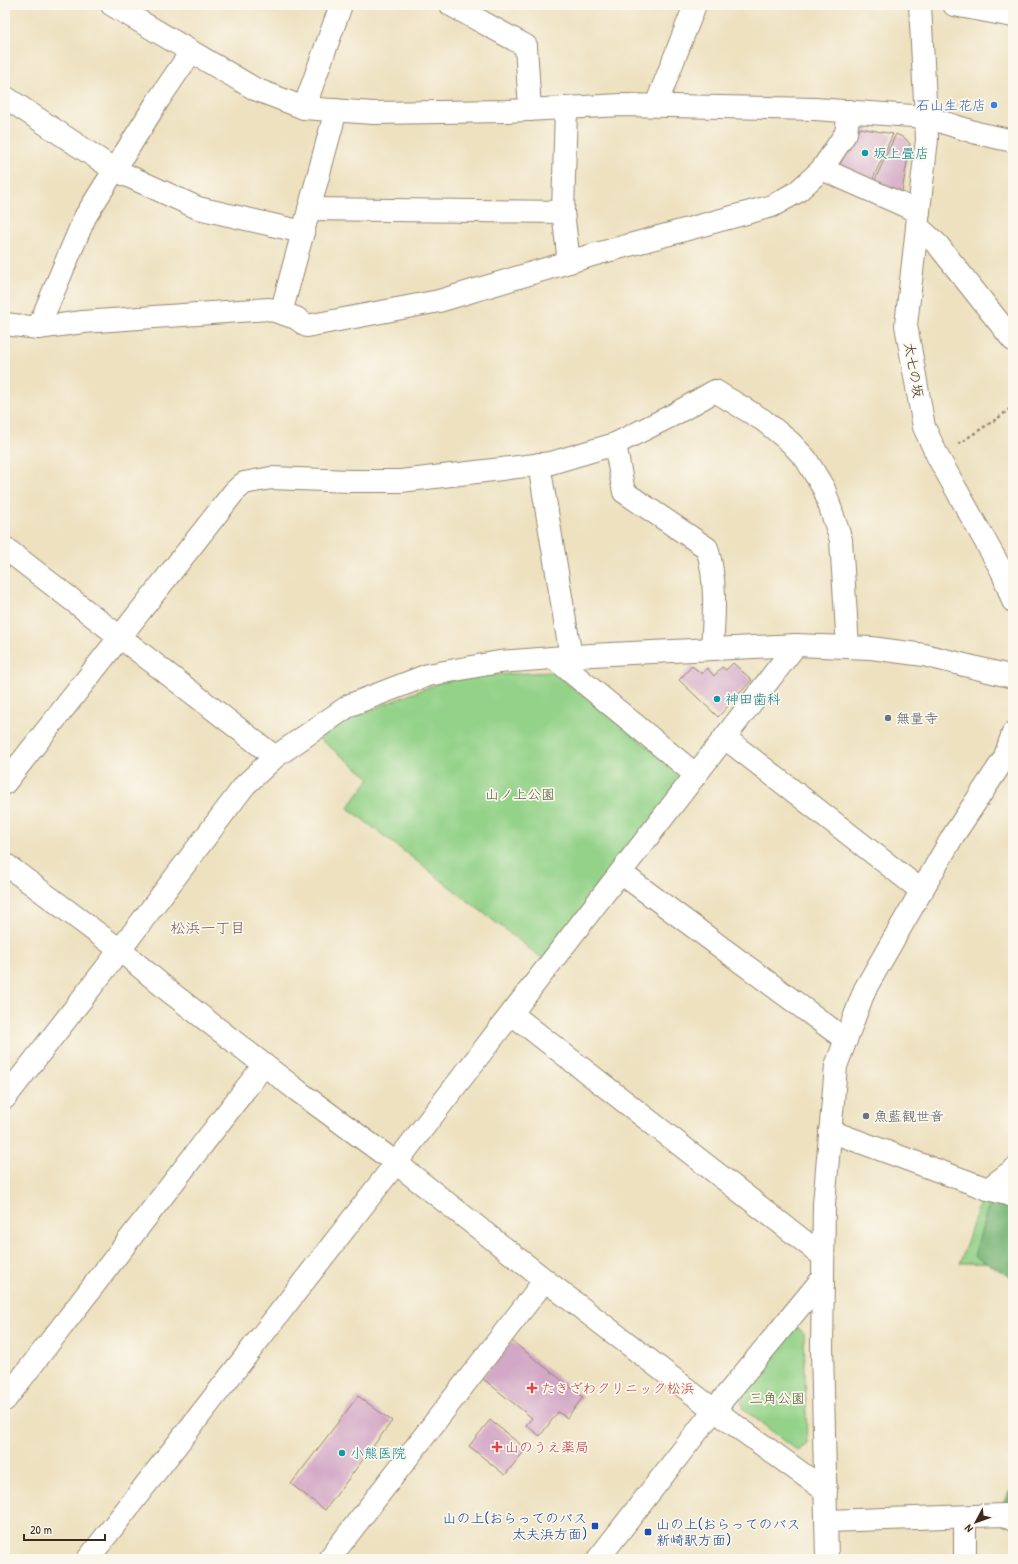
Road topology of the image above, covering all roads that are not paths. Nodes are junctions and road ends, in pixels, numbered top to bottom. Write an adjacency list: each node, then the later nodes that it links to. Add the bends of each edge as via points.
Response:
1 (112, 5): 8 (street)
2 (341, 5): 11 (street)
3 (451, 5): 14 (street, via 526,46)
4 (695, 5): 10 (street)
5 (920, 5): 16 (street, 太七の坂)
6 (954, 5): 7 (street)
7 (1013, 16)
8 (191, 52): 11 (street, via 255,89); 19 (street)
9 (5, 97): 19 (street)
10 (656, 106): 12 (street); 15 (street)
11 (304, 108): 13 (street)
12 (566, 108): 14 (street); 21 (street)
13 (336, 110): 14 (street, via 373,113); 20 (street)
14 (530, 110)
15 (849, 111): 16 (street); 18 (street, via 846,133)
16 (926, 117): 17 (street); 22 (street, 太七の坂, via 927,138)
17 (1013, 141)
18 (822, 169): 22 (street); 24 (street, via 797,192 772,206)
19 (115, 170): 23 (street, via 198,208); 27 (street, via 85,217)
20 (309, 209): 21 (street); 23 (street)
21 (563, 212): 24 (street)
22 (918, 219): 28 (street); 32 (street, 太七の坂, via 906,325 924,427 1002,571)
23 (303, 232): 25 (street)
24 (569, 262): 25 (street, via 439,301 306,326 296,318)
25 (281, 313): 27 (street, via 269,309 83,322)
26 (5, 324): 27 (street)
27 (38, 328)
28 (1013, 340)
29 (615, 444): 30 (street, via 551,463); 35 (street, via 715,391 763,420 790,442 806,459 824,489 841,540); 36 (street, via 624,492 707,548 712,562)
30 (539, 464): 33 (street, via 401,481 271,478 244,483 234,492); 37 (street)
31 (5, 548): 33 (street)
32 (1013, 601)
33 (120, 637): 41 (street); 44 (street)
34 (796, 645): 35 (street); 36 (street); 40 (street)
35 (848, 647): 38 (street, via 924,655)
36 (712, 649): 37 (street)
37 (563, 657): 41 (street, via 499,662 428,675 350,705); 43 (street)
38 (1013, 676)
39 (1013, 733): 42 (street)
40 (725, 738): 43 (street); 47 (street)
41 (275, 757): 48 (street, via 245,785)
42 (1009, 763): 47 (street, via 953,836)
43 (696, 775): 46 (street)
44 (5, 784)
45 (5, 864): 48 (street)
46 (621, 873): 49 (street); 50 (street)
47 (922, 891): 50 (street, via 865,989)
48 (120, 950): 51 (street); 52 (street)
49 (512, 1014): 54 (street); 58 (street)
50 (846, 1040): 53 (street, via 836,1066)
51 (264, 1065): 54 (street); 61 (street)
52 (5, 1098)
53 (830, 1131): 56 (street); 58 (street)
54 (396, 1164): 60 (street); 67 (street)
55 (1013, 1170): 56 (street)
56 (988, 1188): 57 (street)
57 (1013, 1196)
58 (823, 1256): 59 (street)
59 (823, 1278): 62 (street); 63 (street)
60 (545, 1280): 62 (street); 68 (street)
61 (5, 1400)
62 (714, 1410): 63 (street); 69 (street)
63 (826, 1491): 66 (street)
64 (965, 1517): 65 (street, via 1004,1515); 66 (street); 71 (street)
65 (1013, 1520)
66 (827, 1521): 70 (street)
67 (88, 1559)
68 (329, 1559)
69 (598, 1559)
70 (827, 1559)
71 (965, 1559)

